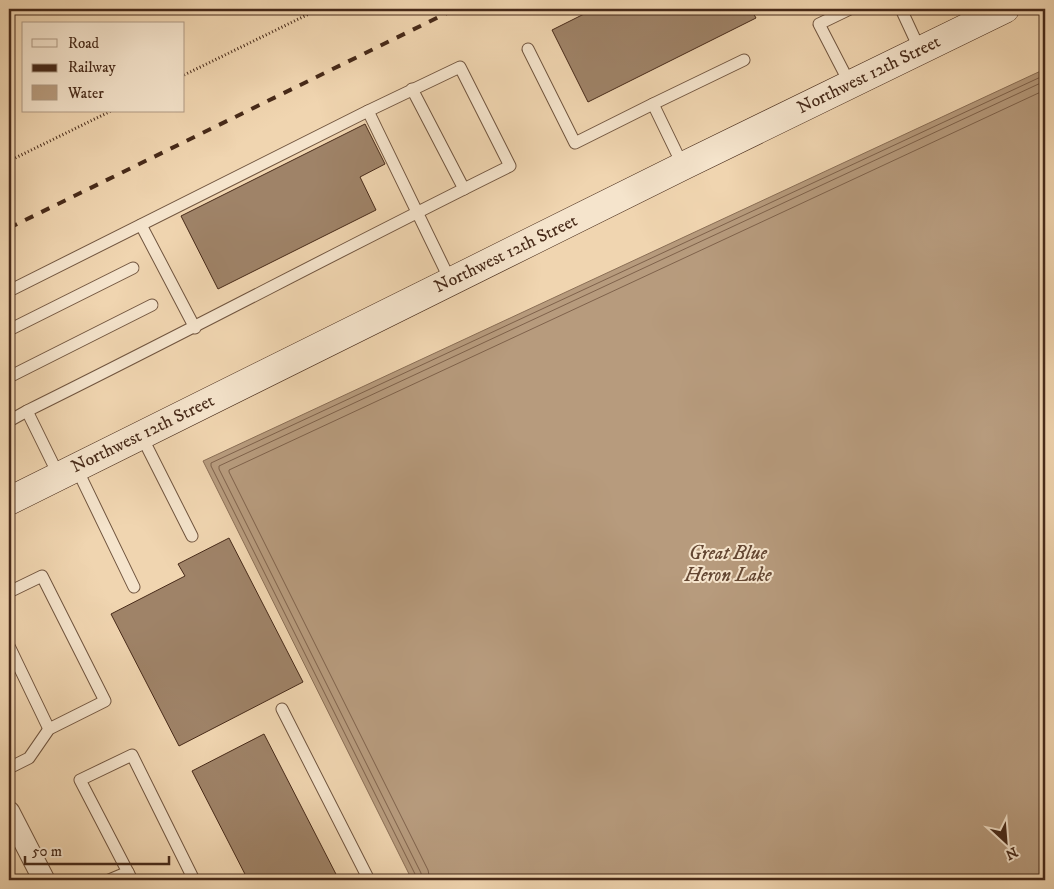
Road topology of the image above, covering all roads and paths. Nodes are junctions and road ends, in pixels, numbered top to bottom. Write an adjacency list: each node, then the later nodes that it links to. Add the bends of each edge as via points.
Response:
1 (319, 9): 8 (path)
2 (850, 9): 9 (lane, via 819,24)
3 (901, 9): 6 (lane)
4 (1005, 9): 6 (main road, Northwest 12th Street)
5 (528, 49): 11 (lane, via 575,143)
6 (920, 50): 9 (main road, Northwest 12th Street)
7 (744, 60): 11 (lane)
8 (185, 75)
9 (850, 84): 15 (main road, Northwest 12th Street)
10 (412, 89): 12 (lane); 16 (lane); 16 (lane, via 460,66 510,166)
11 (653, 104): 15 (lane)
12 (368, 111): 17 (lane); 18 (lane)
13 (109, 112): 14 (path)
14 (9, 162)
15 (684, 166): 20 (main road, Northwest 12th Street)
16 (464, 189): 17 (lane)
17 (417, 213): 20 (lane); 23 (lane)
18 (141, 225): 21 (lane); 23 (lane)
19 (133, 268): 24 (lane)
20 (451, 282): 28 (main road, Northwest 12th Street)
21 (9, 291)
22 (152, 305): 25 (lane)
23 (195, 328): 26 (lane)
24 (9, 330)
25 (9, 377)
26 (27, 411): 27 (lane); 29 (lane)
27 (9, 421)
28 (141, 435): 29 (main road, Northwest 12th Street); 31 (lane)
29 (67, 471): 30 (main road, Northwest 12th Street); 32 (lane)
30 (9, 501)
31 (192, 536)
32 (134, 587)
33 (9, 592): 36 (lane, via 42,576 104,701)
34 (9, 646): 36 (lane)
35 (282, 709): 43 (lane)
36 (49, 729): 37 (lane, via 29,758)
37 (9, 768)
38 (9, 812): 40 (street)
39 (130, 876): 41 (lane); 42 (lane, via 80,780 132,755)
40 (44, 880)
41 (109, 880)
42 (194, 880)
43 (369, 880)

